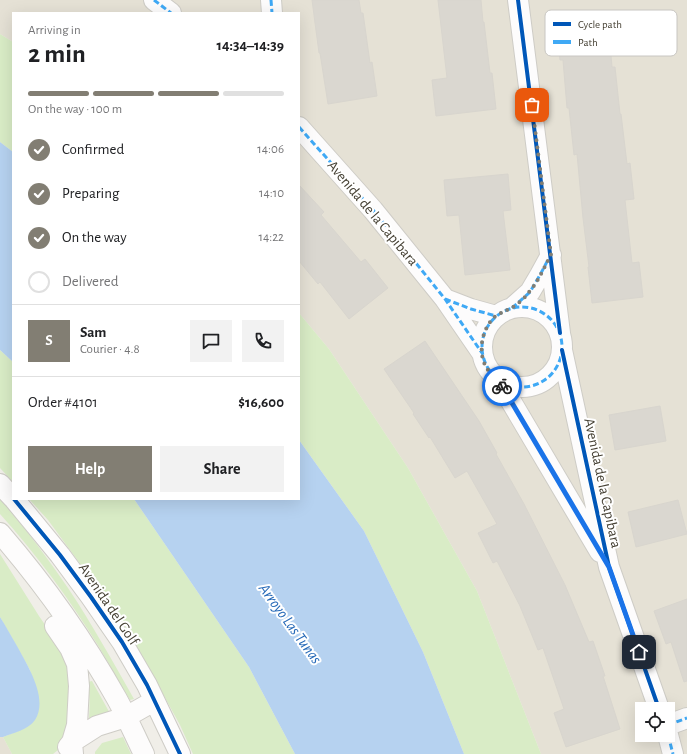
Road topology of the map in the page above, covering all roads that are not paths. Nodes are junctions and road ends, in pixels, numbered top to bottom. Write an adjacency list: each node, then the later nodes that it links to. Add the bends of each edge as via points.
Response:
1 (154, 0): 3 (street)
2 (518, 0): 5 (street)
3 (170, 12)
4 (300, 128): 6 (street, Avenida de la Capibara, via 373,210)
5 (551, 255): 7 (street, via 530,292); 8 (street)
6 (445, 299): 7 (street, Avenida de la Capibara, via 471,309); 9 (street, Avenida de la Capibara)
7 (504, 312): 8 (street, Avenida de la Capibara, via 524,307 536,309 554,323); 9 (street, Avenida de la Capibara, via 487,327 482,340)
8 (561, 342): 10 (street, via 559,363 551,375 540,384 526,388 512,387); 16 (street, Avenida de la Capibara)
9 (482, 353): 10 (street, Avenida de la Capibara, via 491,374)
10 (499, 381): 16 (street, Avenida de la Capibara)
11 (0, 484): 12 (street, Avenida del Golf)
12 (12, 498)
13 (14, 500): 17 (street, Avenida del Golf, via 91,597 122,642)
14 (0, 533): 19 (street, via 35,575 64,616 94,660)
15 (0, 543): 23 (street, via 70,648 77,664 77,724)
16 (609, 567): 18 (street, Avenida de la Capibara)
17 (154, 701): 19 (street); 24 (street, Avenida del Golf)
18 (657, 702)
19 (126, 717): 23 (street, via 97,726); 25 (street)
20 (687, 718): 21 (street)
21 (675, 722)
22 (670, 742): 26 (street)
23 (69, 750)
24 (175, 752)
25 (144, 754)
26 (673, 754)

